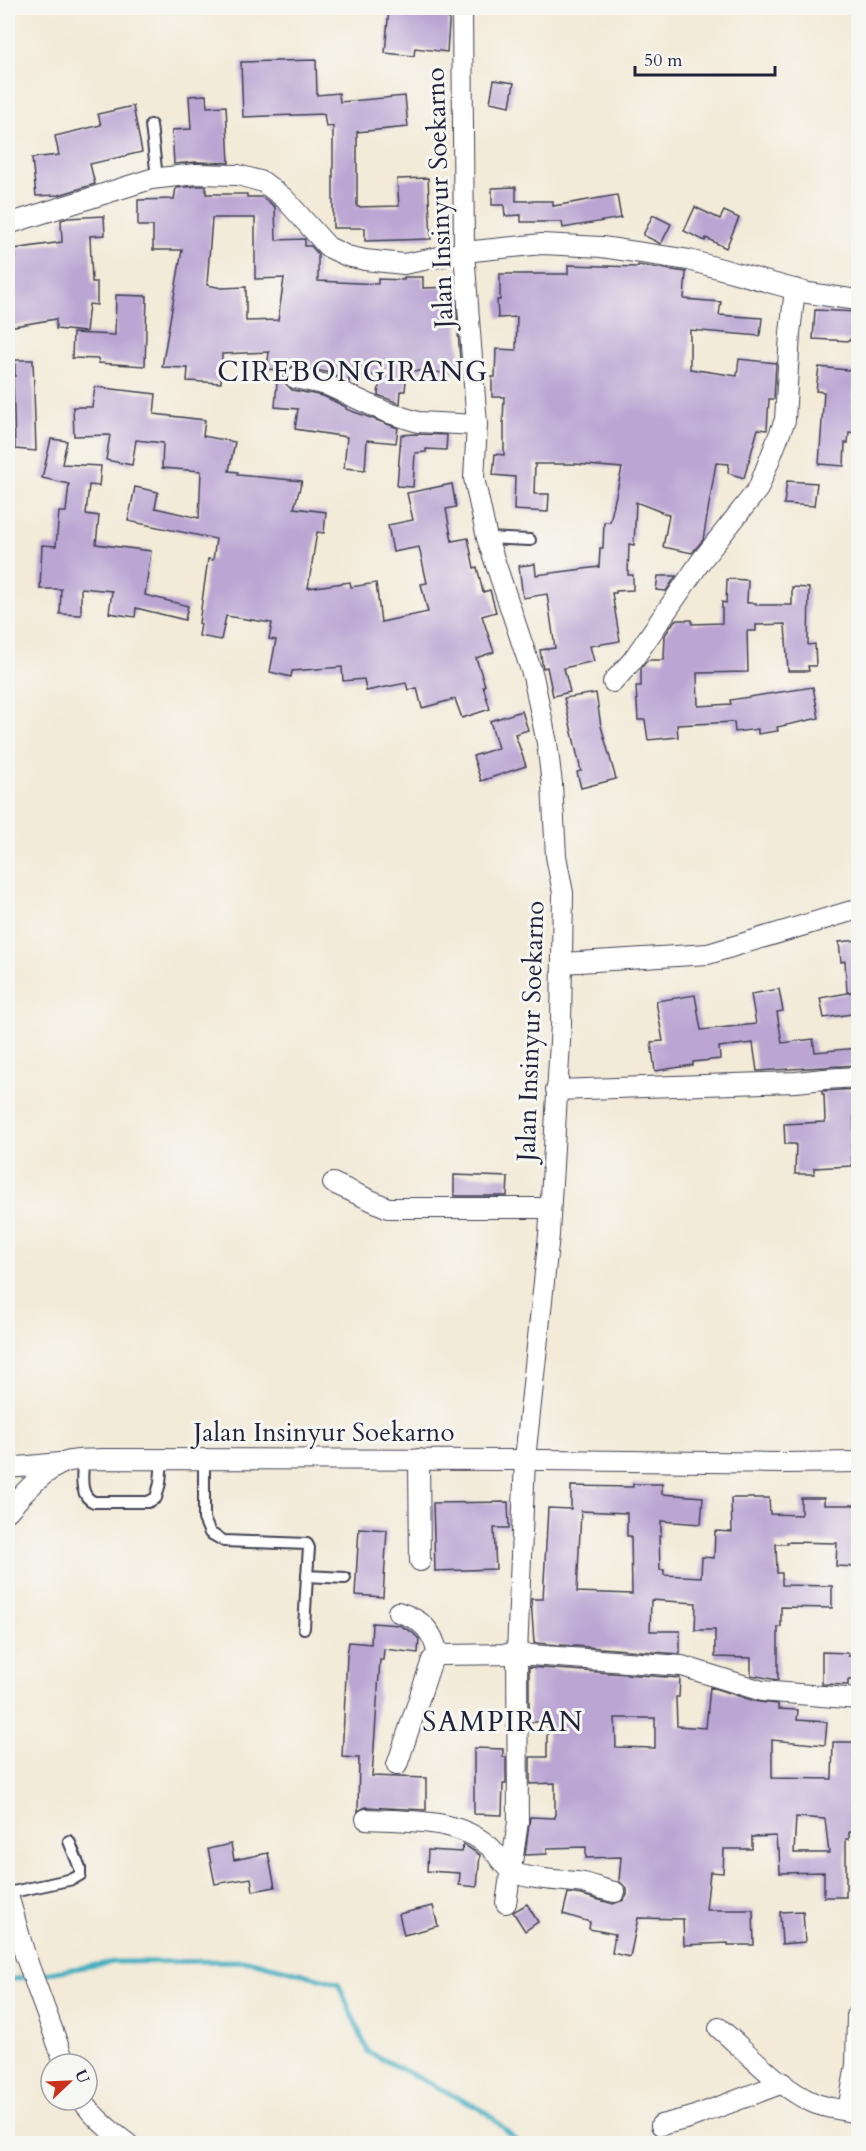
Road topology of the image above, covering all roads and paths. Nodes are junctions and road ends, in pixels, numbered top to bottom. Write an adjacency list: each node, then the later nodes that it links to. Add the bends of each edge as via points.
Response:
1 (463, 10): 5 (street, Jalan Insinyur Soekarno)
2 (151, 125): 3 (lane)
3 (157, 178): 4 (street); 5 (street, via 238,175 263,182 284,198 328,247 356,258 404,264)
4 (8, 225)
5 (464, 252): 6 (street, via 542,244 613,248 689,260); 9 (street, Jalan Insinyur Soekarno)
6 (801, 291): 7 (street); 12 (street, via 790,333 785,420 758,489)
7 (858, 300)
8 (295, 378): 9 (street, via 327,385 418,422)
9 (477, 425): 10 (street, Jalan Insinyur Soekarno, via 474,478)
10 (487, 538): 11 (lane); 14 (street, Jalan Insinyur Soekarno, via 533,676 547,744 556,856 563,892)
11 (530, 540)
12 (613, 682)
13 (858, 909): 14 (street, via 708,954)
14 (563, 963): 16 (street, Jalan Insinyur Soekarno)
15 (858, 1077): 16 (street)
16 (556, 1090): 18 (street, Jalan Insinyur Soekarno)
17 (333, 1183): 18 (street, via 388,1208)
18 (550, 1208): 22 (street, Jalan Insinyur Soekarno)
19 (162, 1459): 20 (street, Jalan Insinyur Soekarno); 23 (street, Jalan Insinyur Soekarno); 23 (lane, via 156,1498 148,1502 88,1500)
20 (204, 1459): 21 (street, Jalan Insinyur Soekarno); 28 (lane, via 204,1519 210,1533 224,1541 307,1544)
21 (419, 1459): 22 (street, Jalan Insinyur Soekarno); 27 (street)
22 (525, 1460): 24 (street); 32 (street)
23 (74, 1461): 25 (street, Jalan Insinyur Soekarno); 26 (street, via 45,1475)
24 (858, 1462)
25 (8, 1468)
26 (8, 1511)
27 (420, 1561)
28 (307, 1576): 29 (lane); 31 (lane)
29 (345, 1578)
30 (398, 1612): 33 (street, via 417,1618 425,1626)
31 (304, 1628)
32 (517, 1654): 33 (street); 34 (street, via 682,1666 762,1691); 38 (street, via 518,1822)
33 (438, 1655): 35 (street, via 432,1660)
34 (858, 1699)
35 (398, 1765)
36 (366, 1819): 38 (street, via 432,1823 460,1830 489,1846)
37 (69, 1841): 40 (lane, via 80,1875)
38 (511, 1871): 39 (street); 41 (street)
39 (615, 1892)
40 (8, 1894): 44 (street)
41 (506, 1903)
42 (857, 2016): 47 (street)
43 (719, 2028): 45 (street)
44 (60, 2052)
45 (783, 2083): 47 (street, via 813,2103); 48 (street)
46 (91, 2112): 49 (street)
47 (853, 2112)
48 (661, 2125)
49 (128, 2144)

